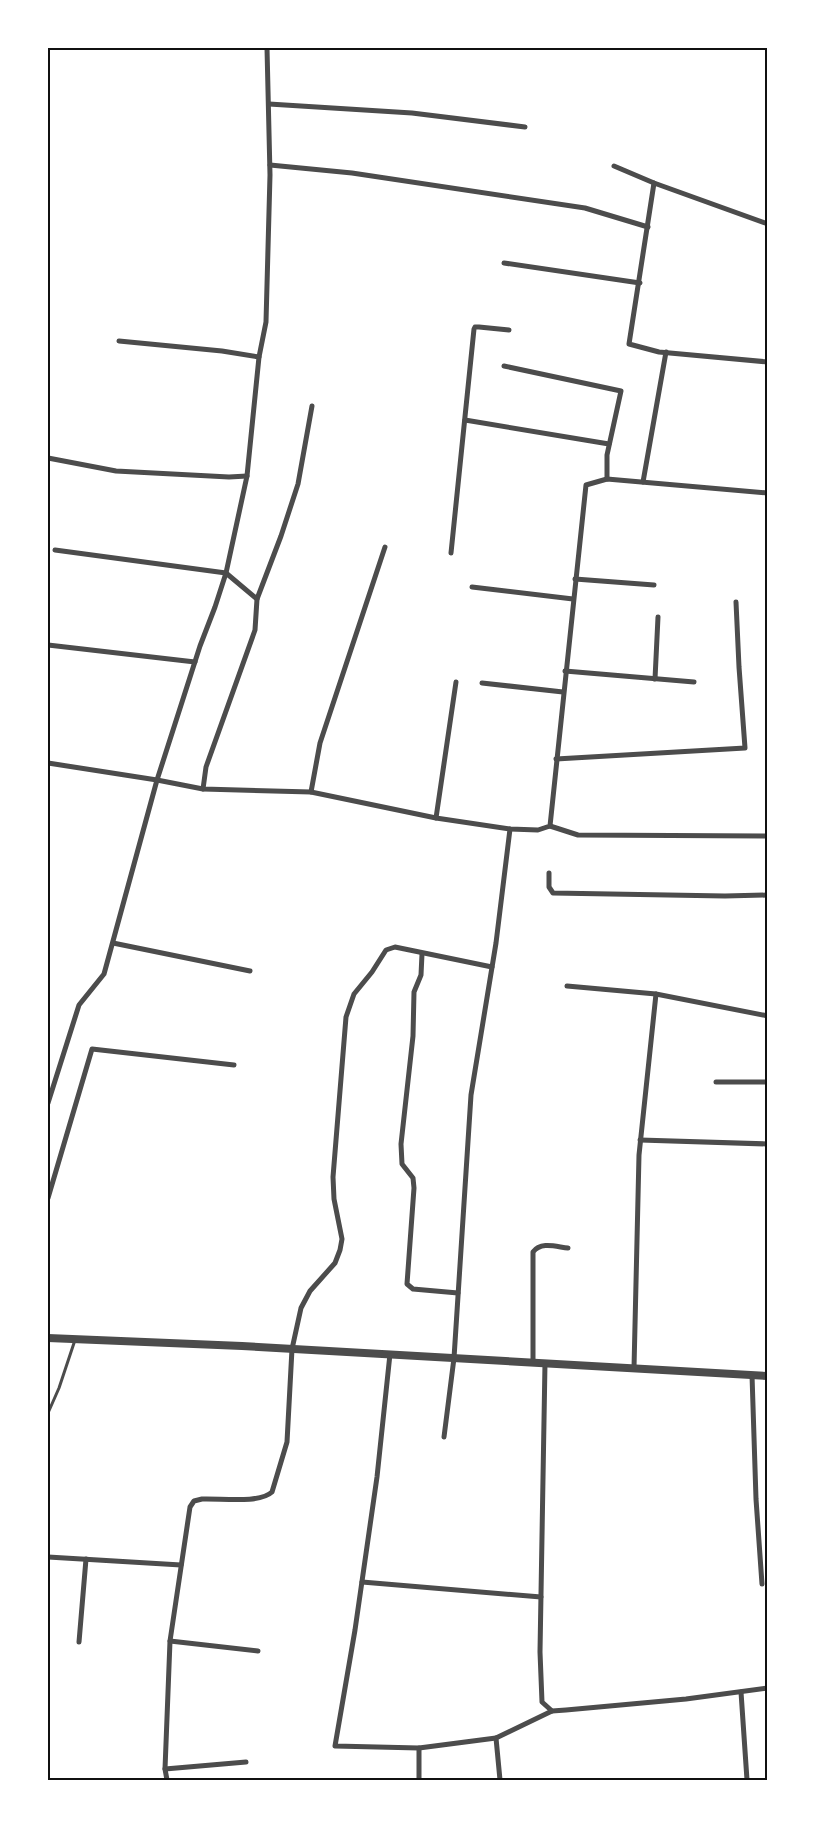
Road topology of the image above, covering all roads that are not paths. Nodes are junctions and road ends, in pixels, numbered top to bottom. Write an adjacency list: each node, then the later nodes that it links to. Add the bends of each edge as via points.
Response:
1 (267, 48): 2 (street)
2 (269, 104): 3 (street, via 412,113); 4 (street)
3 (525, 127)
4 (270, 165): 8 (street, via 352,173 585,208); 14 (street, via 266,322)
5 (614, 166): 6 (street)
6 (654, 184): 7 (street); 8 (street)
7 (768, 224)
8 (648, 227): 10 (street)
9 (504, 263): 10 (street)
10 (640, 283): 13 (street, via 630,344)
11 (509, 330): 18 (street, via 474,329)
12 (119, 341): 14 (street)
13 (666, 352): 15 (street); 23 (street)
14 (259, 357): 21 (street)
15 (768, 362)
16 (504, 366): 19 (street, via 621,391)
17 (312, 406): 32 (street, via 298,484)
18 (464, 420): 19 (street); 27 (street)
19 (609, 444): 22 (street)
20 (48, 458): 21 (street, via 116,471)
21 (247, 476): 28 (street)
22 (607, 479): 23 (street); 29 (street, via 586,485)
23 (643, 482): 24 (street)
24 (768, 493)
25 (385, 547): 48 (street, via 320,743)
26 (55, 550): 28 (street)
27 (451, 553)
28 (226, 573): 32 (street); 37 (street)
29 (575, 579): 30 (street); 33 (street)
30 (654, 585)
31 (472, 587): 33 (street)
32 (257, 599): 47 (street, via 256,630 206,767)
33 (574, 599): 38 (street)
34 (736, 602): 44 (street, via 746,748)
35 (658, 617): 39 (street)
36 (48, 645): 37 (street)
37 (195, 662): 46 (street)
38 (565, 671): 39 (street); 43 (street)
39 (655, 679): 41 (street)
40 (456, 682): 49 (street)
41 (694, 682)
42 (482, 683): 43 (street)
43 (563, 692): 44 (street)
44 (556, 759): 50 (street)
45 (48, 763): 46 (street)
46 (157, 780): 47 (street); 55 (street)
47 (203, 789): 48 (street)
48 (311, 792): 49 (street)
49 (436, 818): 51 (street)
50 (550, 826): 51 (street, via 538,830); 52 (street, via 578,835)
51 (510, 829): 57 (street)
52 (768, 836)
53 (549, 873): 54 (street, via 553,893)
54 (768, 896)
55 (113, 943): 58 (street); 65 (street, via 104,974 79,1004)
56 (422, 954): 57 (street); 70 (street, via 421,975 414,992 413,1036 401,1144 402,1164 413,1178 414,1188 407,1284 413,1289); 73 (street, via 395,947 386,949 351,1001 346,1017 333,1177 342,1240 335,1263 304,1301)
57 (492, 967): 70 (street, via 471,1095)
58 (250, 971)
59 (567, 986): 60 (street)
60 (656, 994): 61 (street); 66 (street)
61 (768, 1016)
62 (234, 1065): 68 (street, via 92,1049)
63 (716, 1082): 64 (street)
64 (768, 1082)
65 (48, 1103)
66 (640, 1140): 67 (street); 78 (street)
67 (768, 1144)
68 (48, 1198)
69 (568, 1248): 76 (street, via 543,1245 534,1252)
70 (458, 1293): 75 (street)
71 (48, 1338): 72 (street)
72 (75, 1339): 73 (street); 81 (lane)
73 (292, 1349): 74 (street); 85 (street, via 287,1442 272,1492 262,1498 194,1501 188,1514)
74 (390, 1354): 75 (street); 86 (street)
75 (454, 1358): 76 (street); 82 (street)
76 (532, 1362): 77 (street)
77 (545, 1363): 78 (street); 88 (street)
78 (634, 1368): 79 (street)
79 (752, 1375): 80 (street); 87 (street)
80 (768, 1376)
81 (48, 1413)
82 (444, 1437)
83 (48, 1557): 84 (street)
84 (86, 1559): 85 (street); 90 (street)
85 (181, 1565): 89 (street)
86 (362, 1582): 88 (street); 96 (street, via 335,1746)
87 (762, 1584)
88 (541, 1597): 94 (street, via 542,1702)
89 (170, 1641): 91 (street); 98 (street)
90 (79, 1642)
91 (258, 1651)
92 (768, 1688): 93 (street)
93 (741, 1692): 94 (street); 102 (street)
94 (552, 1711): 95 (street)
95 (496, 1738): 96 (street); 101 (street)
96 (420, 1748): 100 (street)
97 (246, 1762): 98 (street)
98 (165, 1769): 99 (street)
99 (167, 1780)
100 (419, 1780)
101 (500, 1780)
102 (747, 1780)

